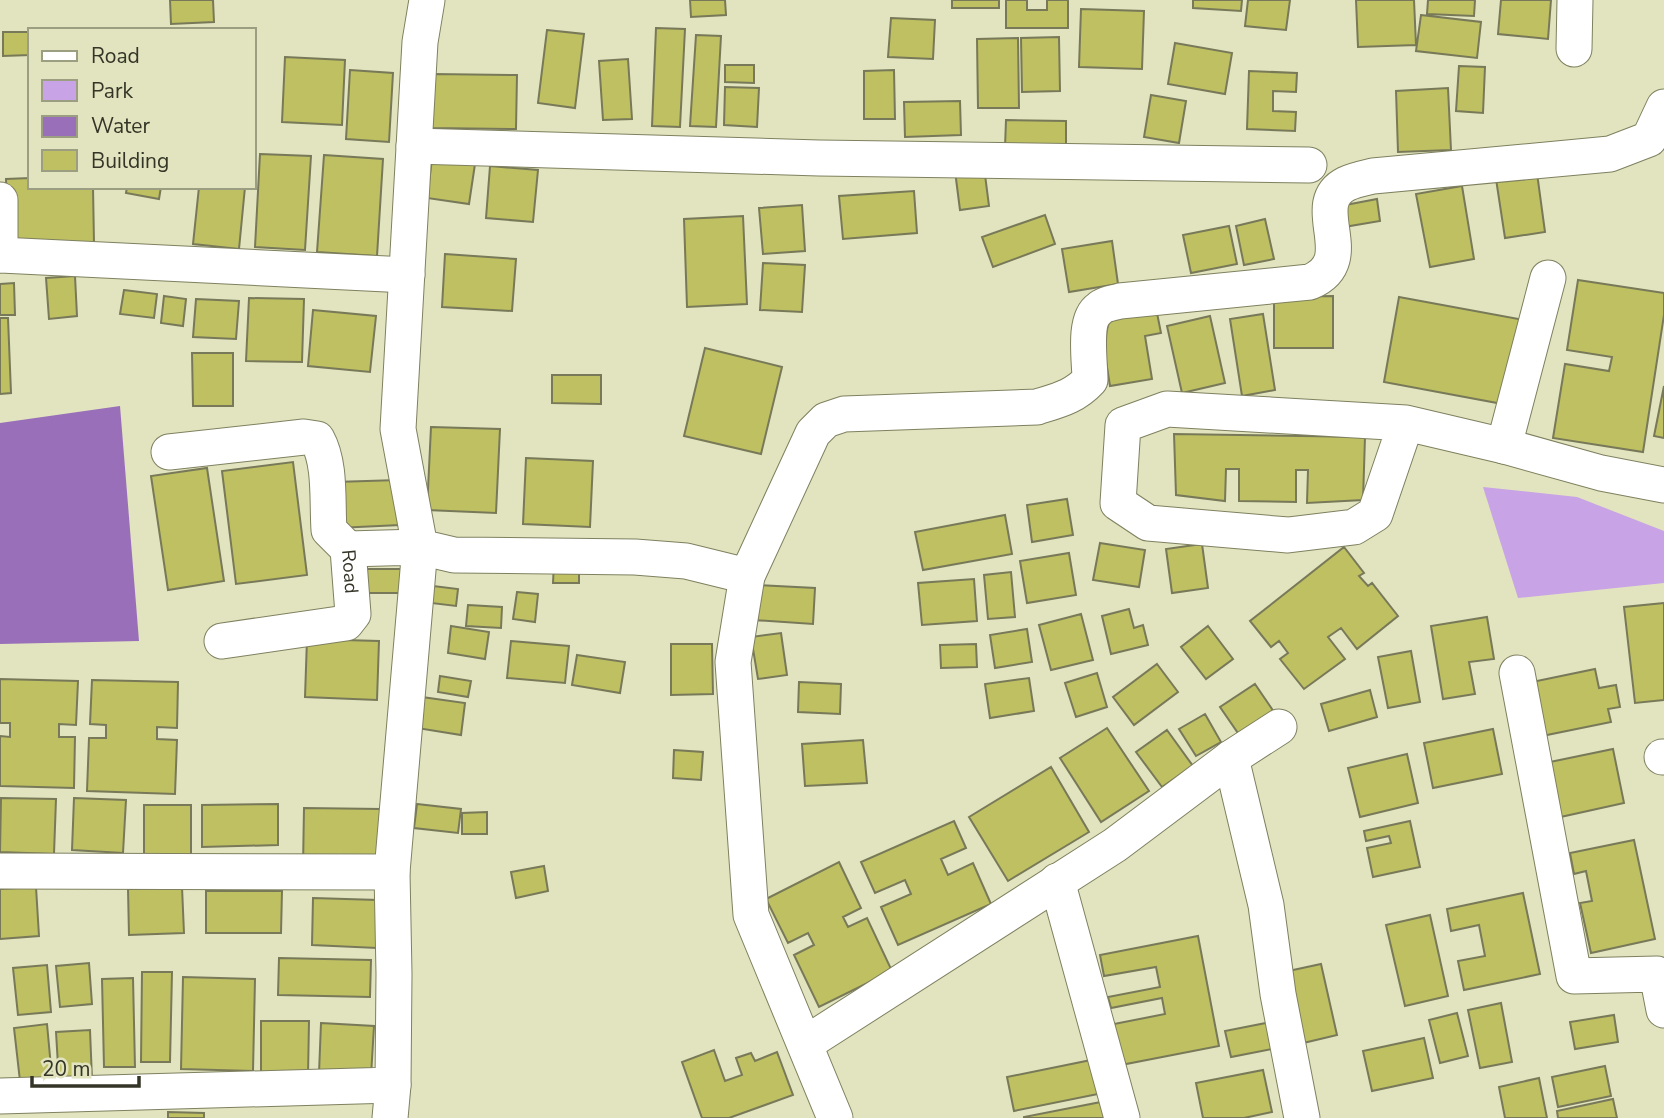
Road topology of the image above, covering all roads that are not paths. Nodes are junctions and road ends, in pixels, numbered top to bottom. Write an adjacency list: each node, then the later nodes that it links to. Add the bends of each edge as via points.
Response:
1 (427, 0): 5 (street)
2 (1575, 0): 3 (street)
3 (1574, 49)
4 (1664, 107): 17 (street, via 1649,139 1610,154 1373,176 1346,184 1335,192 1329,207 1334,251 1324,276 1310,282 1120,301 1101,307 1092,315 1089,329 1090,380 1079,393 1064,399 1037,407 844,414 826,420 804,450)
5 (414, 146): 6 (street); 9 (street)
6 (1309, 165)
7 (0, 200): 8 (street)
8 (0, 255): 9 (street)
9 (407, 275): 15 (street, via 398,429)
10 (1548, 278): 12 (street)
11 (1406, 424): 11 (street, via 1375,514 1354,527 1288,535 1148,523 1118,503 1123,425 1167,409); 12 (street)
12 (1504, 446): 14 (street)
13 (169, 452): 16 (street, via 317,439 323,449 329,530)
14 (1664, 485)
15 (420, 547): 16 (street, Road); 17 (street, Road, via 454,555 686,561); 23 (street)
16 (348, 549): 18 (street, Road, via 354,614 345,623)
17 (747, 576): 26 (street, via 733,663 751,915)
18 (222, 641)
19 (1517, 673): 25 (street, via 1574,976 1657,974)
20 (1279, 727): 21 (street)
21 (1231, 758): 24 (street, via 1115,845); 31 (street, via 1266,905)
22 (0, 871): 23 (street)
23 (392, 872): 28 (street)
24 (1057, 881): 26 (street); 30 (street)
25 (1664, 1010)
26 (805, 1044): 29 (street)
27 (0, 1096): 28 (street)
28 (392, 1102)
29 (835, 1118)
30 (1122, 1118)
31 (1302, 1118)

